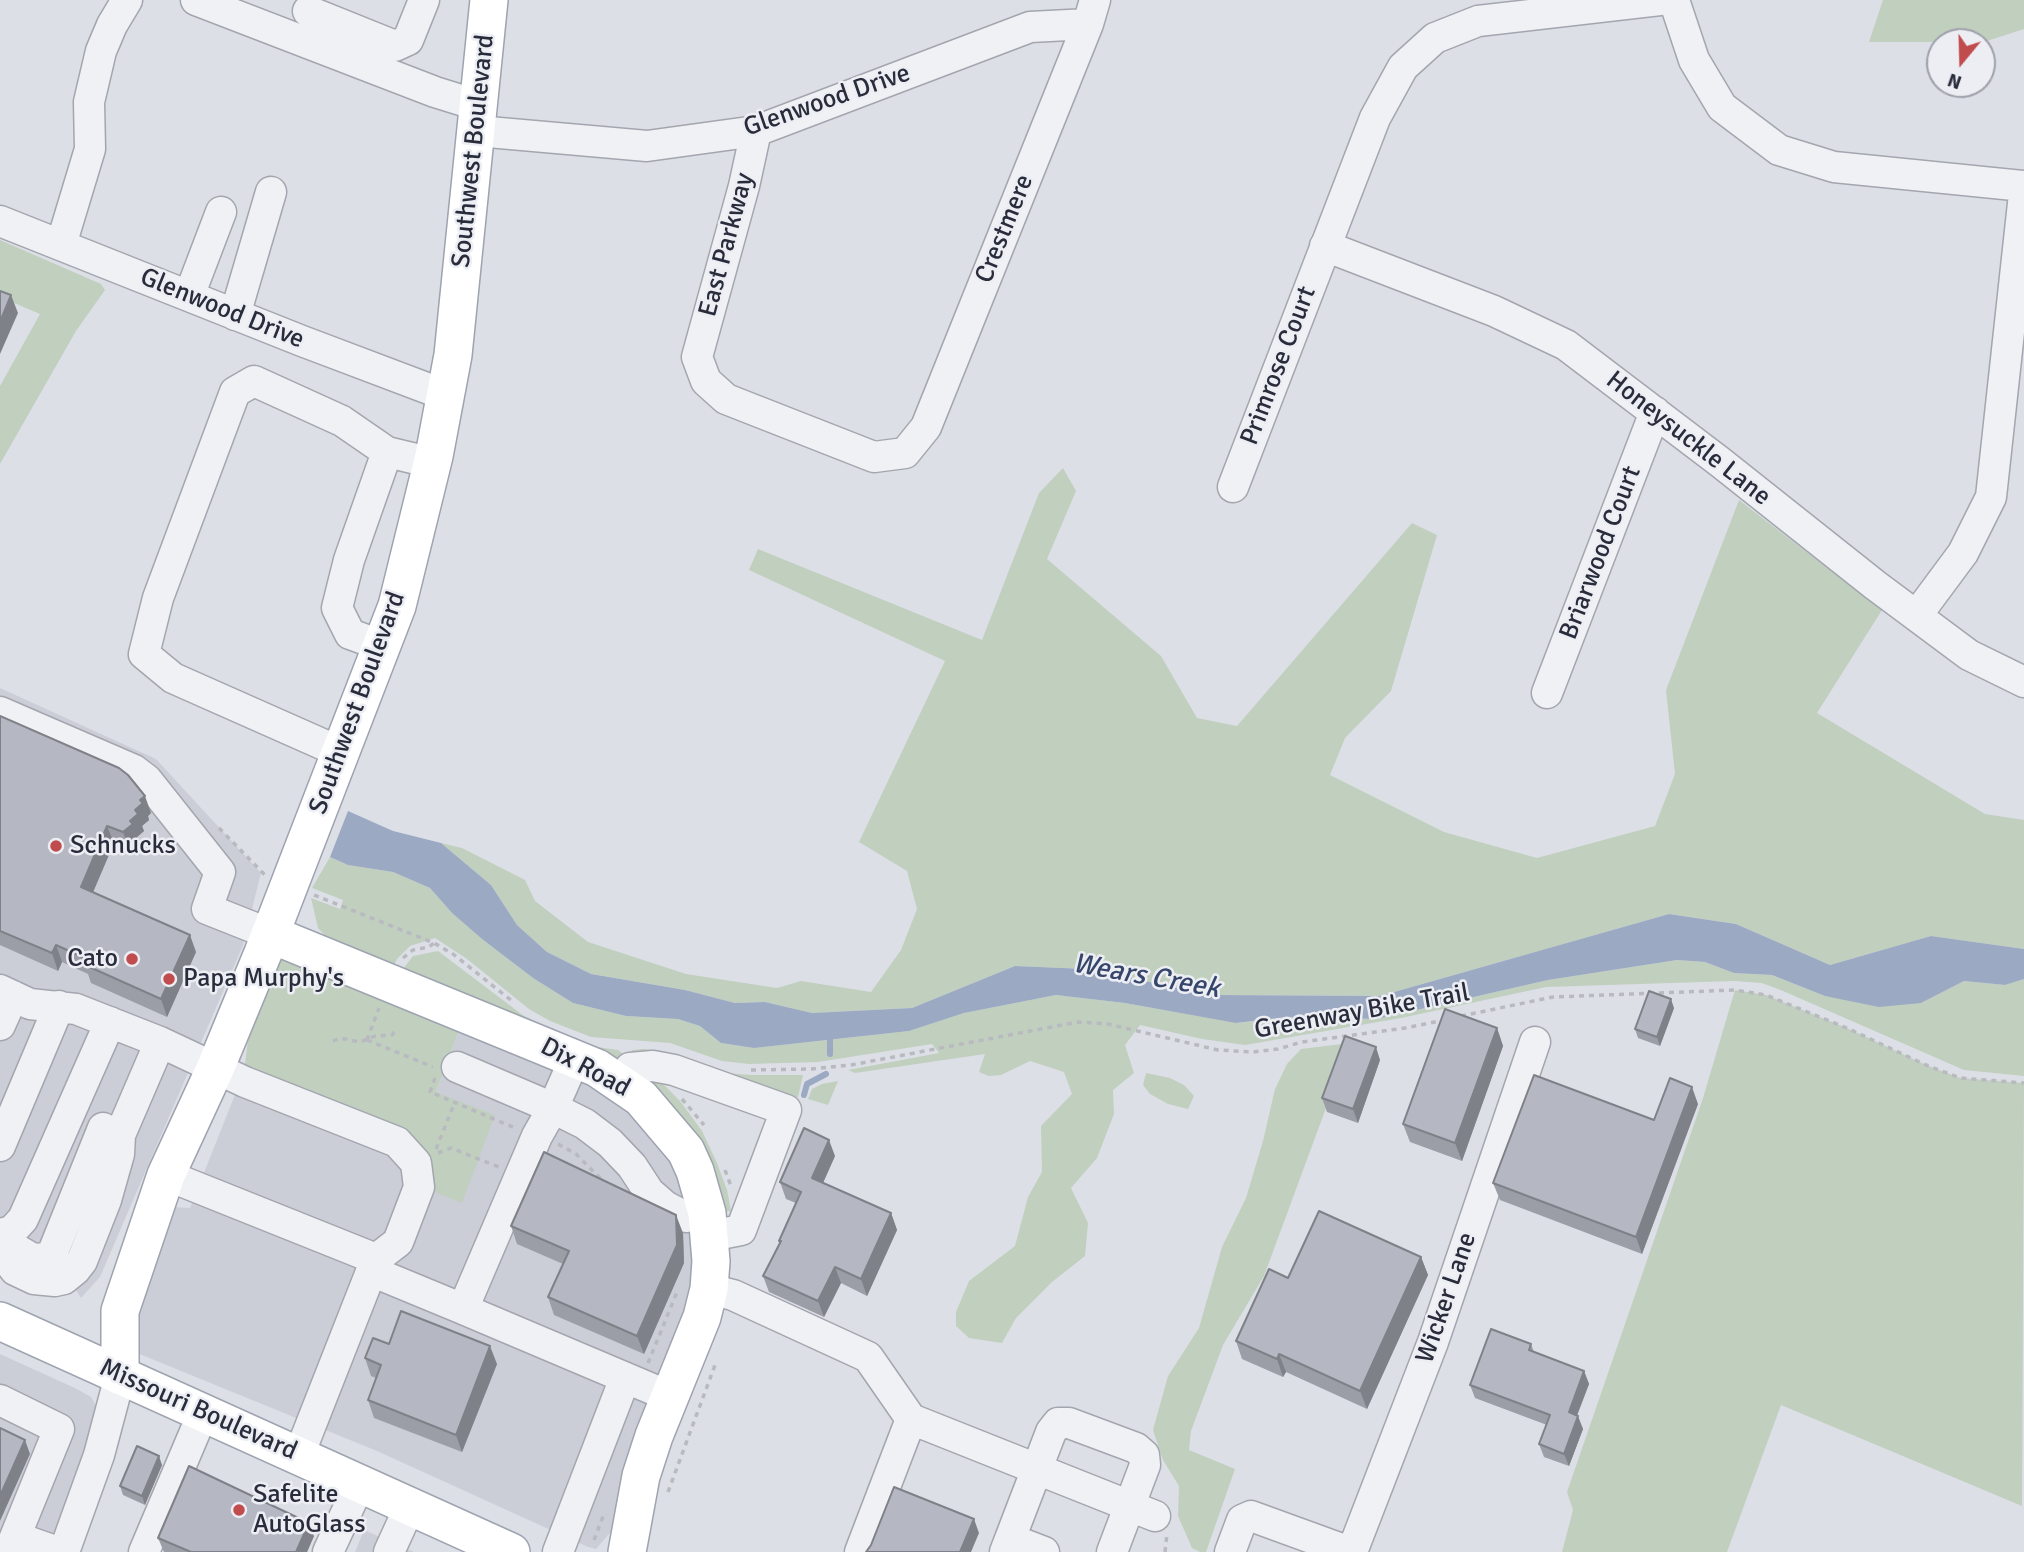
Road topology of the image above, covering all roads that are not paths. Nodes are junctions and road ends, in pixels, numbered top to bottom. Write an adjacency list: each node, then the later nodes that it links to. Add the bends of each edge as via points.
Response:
1 (127, 0): 17 (street, via 97,64 89,102 90,149)
2 (196, 0): 9 (street, Glenwood Drive)
3 (424, 0): 7 (street, via 408,40 395,46)
4 (489, 0): 10 (main road, Southwest Boulevard)
5 (1660, 0): 18 (street, Primrose Court, via 1478,20 1435,37 1403,67 1375,118)
6 (1674, 0): 12 (street, via 1695,60 1722,107 1779,150 1834,167)
7 (310, 5): 9 (street)
8 (1091, 12): 11 (street, Glenwood Drive, via 1030,27); 21 (street, Crestmere, via 926,427 905,453 874,457 726,399 706,381)
9 (297, 39): 10 (street, Glenwood Drive, via 435,92)
10 (478, 119): 11 (street, Glenwood Drive, via 647,146); 22 (main road, Southwest Boulevard)
11 (755, 131): 21 (street, East Parkway)
12 (2024, 187)
13 (271, 192): 20 (street)
14 (2024, 194): 27 (street, via 1991,497 1963,553)
15 (221, 212): 19 (street)
16 (0, 220): 17 (street, Glenwood Drive)
17 (61, 245): 19 (street, Glenwood Drive)
18 (1325, 246): 23 (street, Honeysuckle Lane, via 1494,311 1566,345); 26 (street, Primrose Court)
19 (189, 296): 20 (street, Glenwood Drive)
20 (235, 315): 22 (street, Glenwood Drive)
21 (697, 357)
22 (445, 395): 25 (main road, Southwest Boulevard)
23 (1655, 412): 27 (street, Honeysuckle Lane); 30 (street, Briarwood Court)
24 (387, 452): 25 (street); 28 (street, via 337,608 350,634); 32 (street, via 342,421 254,381 235,392 158,598 144,654 173,678)
25 (433, 463): 28 (main road, Southwest Boulevard)
26 (1233, 487)
27 (1917, 615): 29 (street, Honeysuckle Lane, via 1969,655)
28 (383, 646): 32 (main road, Southwest Boulevard)
29 (2024, 682)
30 (1547, 693)
31 (0, 712): 34 (street, via 134,770 147,780 220,872 207,909)
32 (340, 752): 33 (main road, Southwest Boulevard)
33 (299, 889): 34 (main road, Southwest Boulevard); 35 (main road, via 293,911 317,944)
34 (270, 934): 35 (main road, Dix Road); 44 (main road, Southwest Boulevard)
35 (345, 965): 42 (main road, Dix Road)
36 (7, 993): 37 (street, via 30,1004); 39 (street)
37 (59, 1006): 38 (street); 49 (street)
38 (110, 1022): 40 (street); 47 (street)
39 (0, 1025)
40 (160, 1042): 44 (street); 48 (street)
41 (1535, 1042): 82 (street, Wicker Lane, via 1433,1342)
42 (575, 1058): 45 (main road, Dix Road); 46 (street)
43 (457, 1068): 46 (street)
44 (215, 1069): 50 (main road, Southwest Boulevard); 54 (street, via 397,1142 408,1152 416,1163 419,1186 398,1242)
45 (620, 1082): 51 (main road, Dix Road, via 658,1115 686,1151); 51 (street, via 630,1068 653,1066 786,1110 741,1230)
46 (553, 1108): 51 (street, via 610,1143 665,1206); 56 (street)
47 (70, 1115): 48 (street); 52 (street, via 23,1219)
48 (111, 1132): 52 (street, via 48,1258 27,1256); 53 (street, via 119,1154 106,1200 75,1270 55,1281 34,1279 15,1270)
49 (0, 1146)
50 (166, 1175): 54 (street); 58 (main road, Southwest Boulevard, via 120,1311)
51 (709, 1224): 55 (main road, Dix Road)
52 (0, 1236)
53 (0, 1250)
54 (373, 1265): 56 (street); 63 (street)
55 (694, 1289): 59 (main road, Dix Road, via 702,1317); 62 (street, via 733,1295 868,1357)
56 (463, 1309): 59 (street)
57 (1, 1325): 58 (main road, Missouri Boulevard)
58 (120, 1376): 61 (main road, Missouri Boulevard); 72 (street)
59 (648, 1387): 71 (main road, Dix Road, via 640,1476); 77 (street)
60 (0, 1400): 68 (street, via 60,1429)
61 (203, 1413): 63 (main road, Missouri Boulevard); 73 (street)
62 (911, 1419): 64 (street); 78 (street)
63 (299, 1455): 65 (main road, Missouri Boulevard)
64 (1037, 1471): 67 (street); 67 (street, via 1058,1423 1136,1448 1146,1460); 70 (street)
65 (360, 1483): 66 (main road, Missouri Boulevard); 74 (street)
66 (410, 1506): 75 (street); 76 (main road, Missouri Boulevard)
67 (1143, 1512): 80 (street)
68 (12, 1544): 72 (street)
69 (1305, 1544): 81 (street, via 1251,1516 1242,1520); 82 (street)
70 (1008, 1545): 79 (street)
71 (610, 1546)
72 (66, 1551)
73 (144, 1552)
74 (328, 1552)
75 (389, 1552)
76 (512, 1552)
77 (558, 1552)
78 (860, 1552)
79 (1044, 1552)
80 (1112, 1552)
81 (1230, 1552)
82 (1351, 1552)

